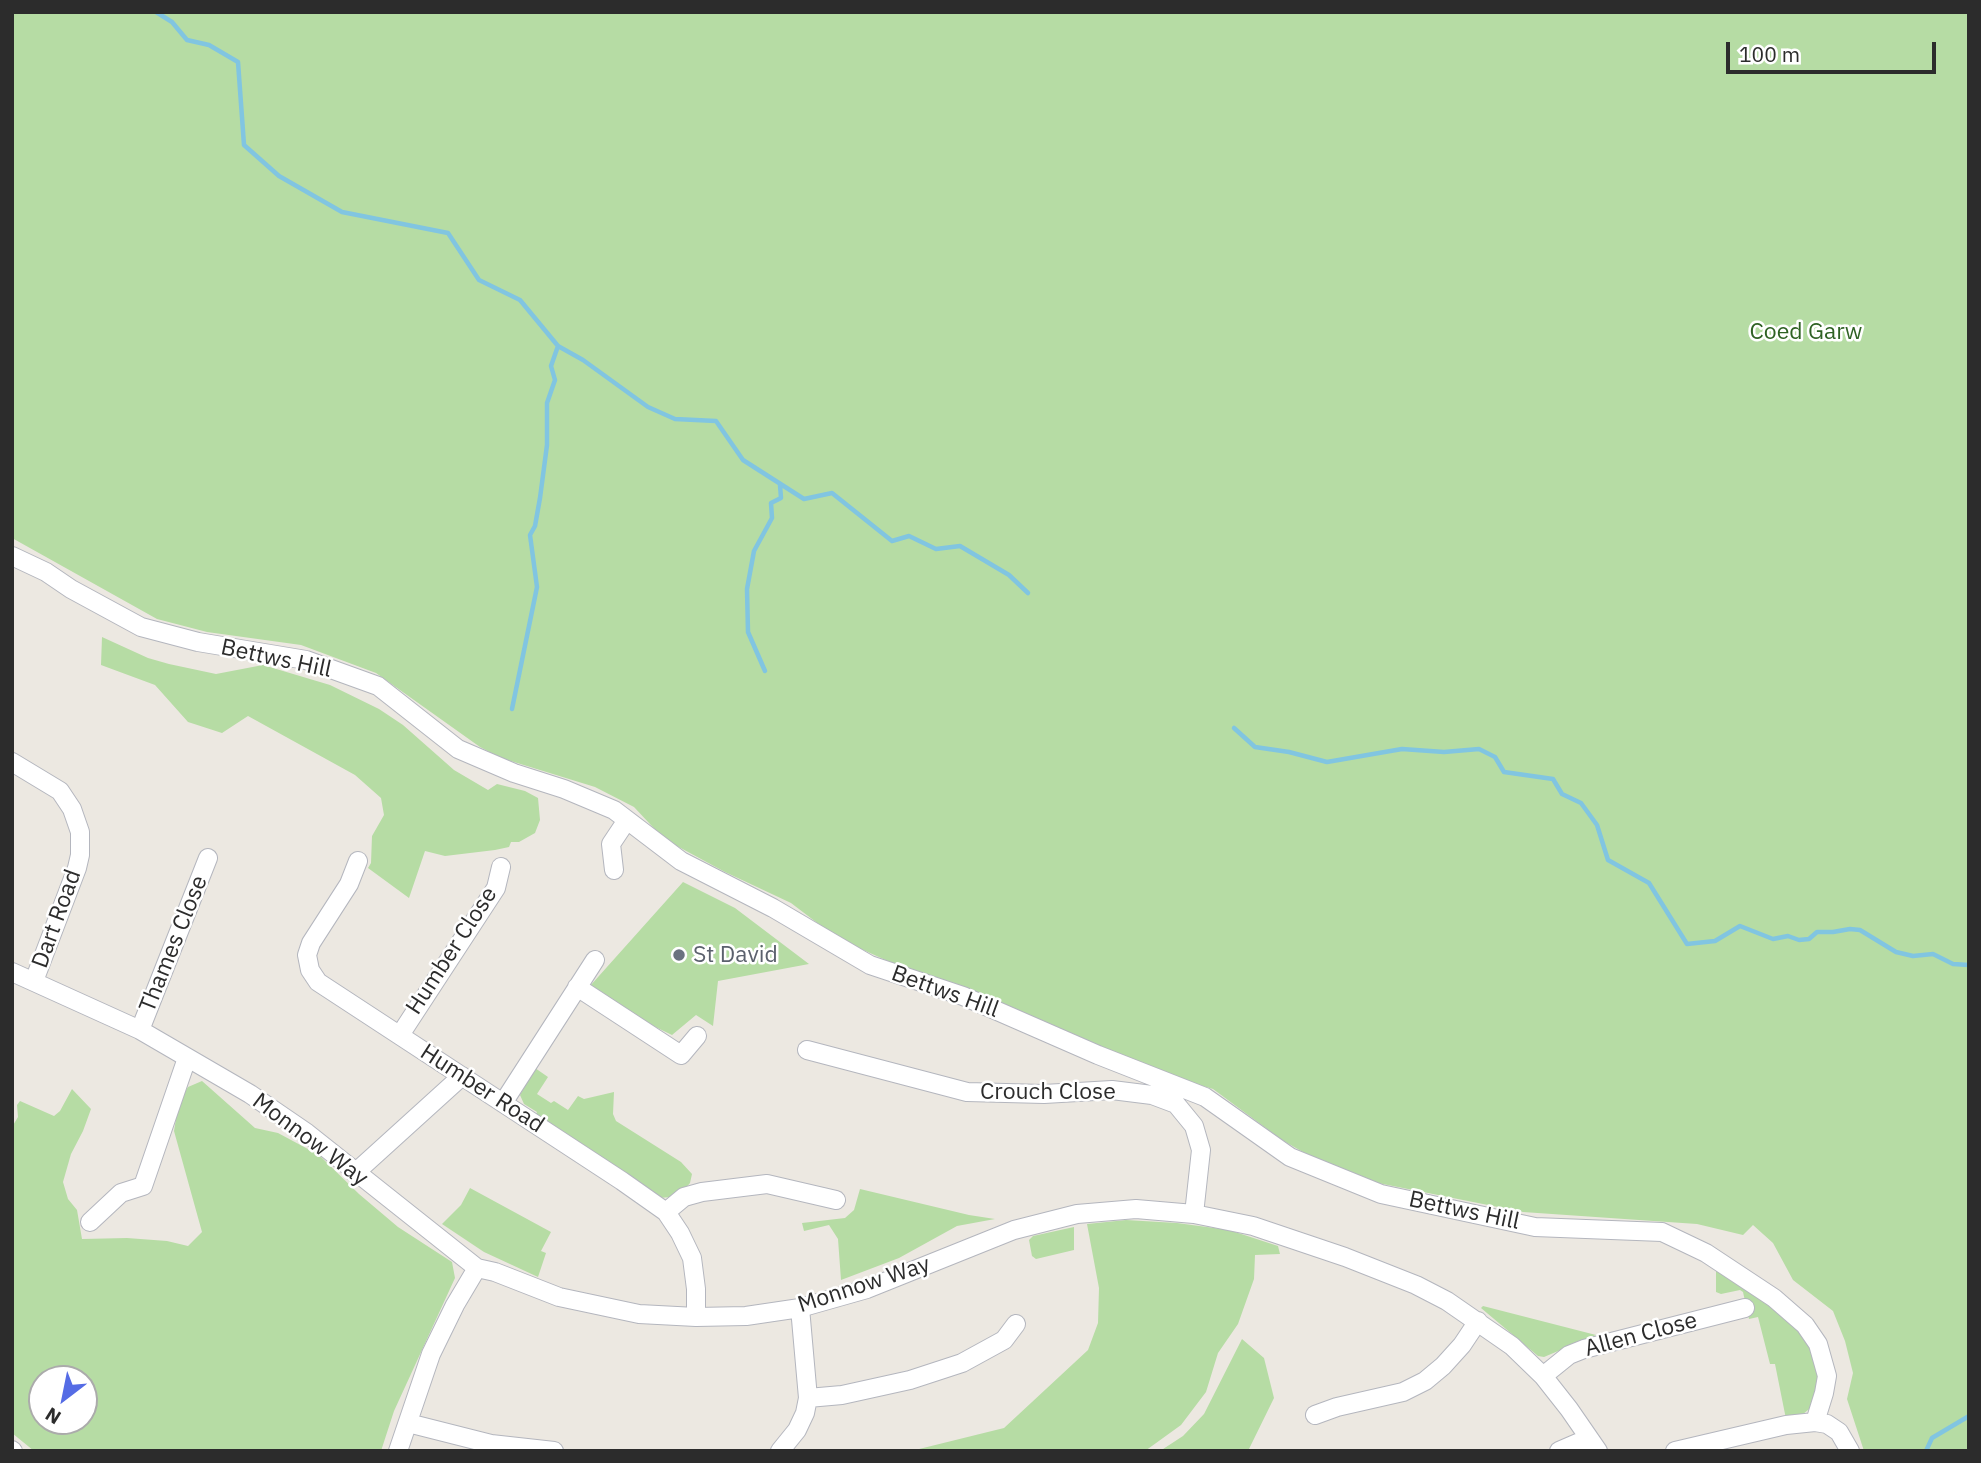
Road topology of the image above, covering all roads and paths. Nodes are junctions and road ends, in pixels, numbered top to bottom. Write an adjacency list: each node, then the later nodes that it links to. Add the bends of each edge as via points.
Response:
1 (12, 556): 3 (street, Bettws Hill, via 141,626 198,642 306,660 378,686 458,749 614,810)
2 (12, 762): 10 (street, Dart Road, via 60,791 80,832 78,868)
3 (627, 820): 7 (street, via 611,844); 33 (street, Bettws Hill, via 681,861 870,965 963,996 1205,1097 1303,1163 1381,1194 1535,1227 1662,1232 1706,1253 1774,1298 1805,1325 1818,1344 1827,1376)
4 (208, 858): 12 (street, Thames Close)
5 (358, 861): 13 (street, Humber Road, via 349,884 311,943 307,955 310,970 318,982)
6 (501, 867): 13 (street, Humber Close, via 496,888)
7 (614, 870)
8 (595, 960): 11 (street)
9 (12, 972): 10 (street, Monnow Way)
10 (34, 981): 12 (street, Monnow Way)
11 (577, 987): 14 (street, via 681,1055); 18 (street)
12 (140, 1030): 16 (street, Monnow Way)
13 (400, 1035): 17 (street, Humber Road)
14 (697, 1036)
15 (807, 1051): 22 (street, Crouch Close, via 967,1093 1112,1090 1152,1095 1176,1104 1194,1126 1201,1150)
16 (187, 1058): 19 (street, Monnow Way, via 307,1133); 23 (street, via 143,1186 121,1193)
17 (463, 1076): 18 (street, Humber Road); 19 (street)
18 (503, 1103): 21 (street, Humber Road)
19 (355, 1173): 24 (street, Monnow Way)
20 (836, 1200): 21 (street, via 767,1184 702,1192 684,1197)
21 (666, 1212): 27 (street, Humber Road, via 692,1258)
22 (1194, 1214): 25 (street, Monnow Way, via 1105,1210 1038,1224 867,1289); 28 (street, Monnow Way, via 1253,1226 1345,1257 1416,1285)
23 (90, 1222)
24 (477, 1268): 27 (street, Monnow Way, via 596,1306); 34 (street, via 431,1354)
25 (800, 1308): 27 (street, Monnow Way); 31 (street)
26 (1745, 1308): 30 (street, Allen Close, via 1584,1349)
27 (696, 1317)
28 (1478, 1321): 30 (street, Monnow Way); 32 (street, via 1425,1381 1404,1392)
29 (1016, 1324): 31 (street, via 1003,1340 961,1363 910,1380)
30 (1543, 1376): 35 (street, Monnow Way)
31 (808, 1398): 38 (street, via 797,1430)
32 (1315, 1415)
33 (1815, 1422): 40 (street); 41 (street, via 1839,1432)
34 (408, 1423): 36 (street); 37 (street, via 491,1444)
35 (1593, 1444): 39 (street)
36 (398, 1451)
37 (554, 1451)
38 (780, 1451)
39 (1559, 1451)
40 (1675, 1451)
41 (1850, 1451)

